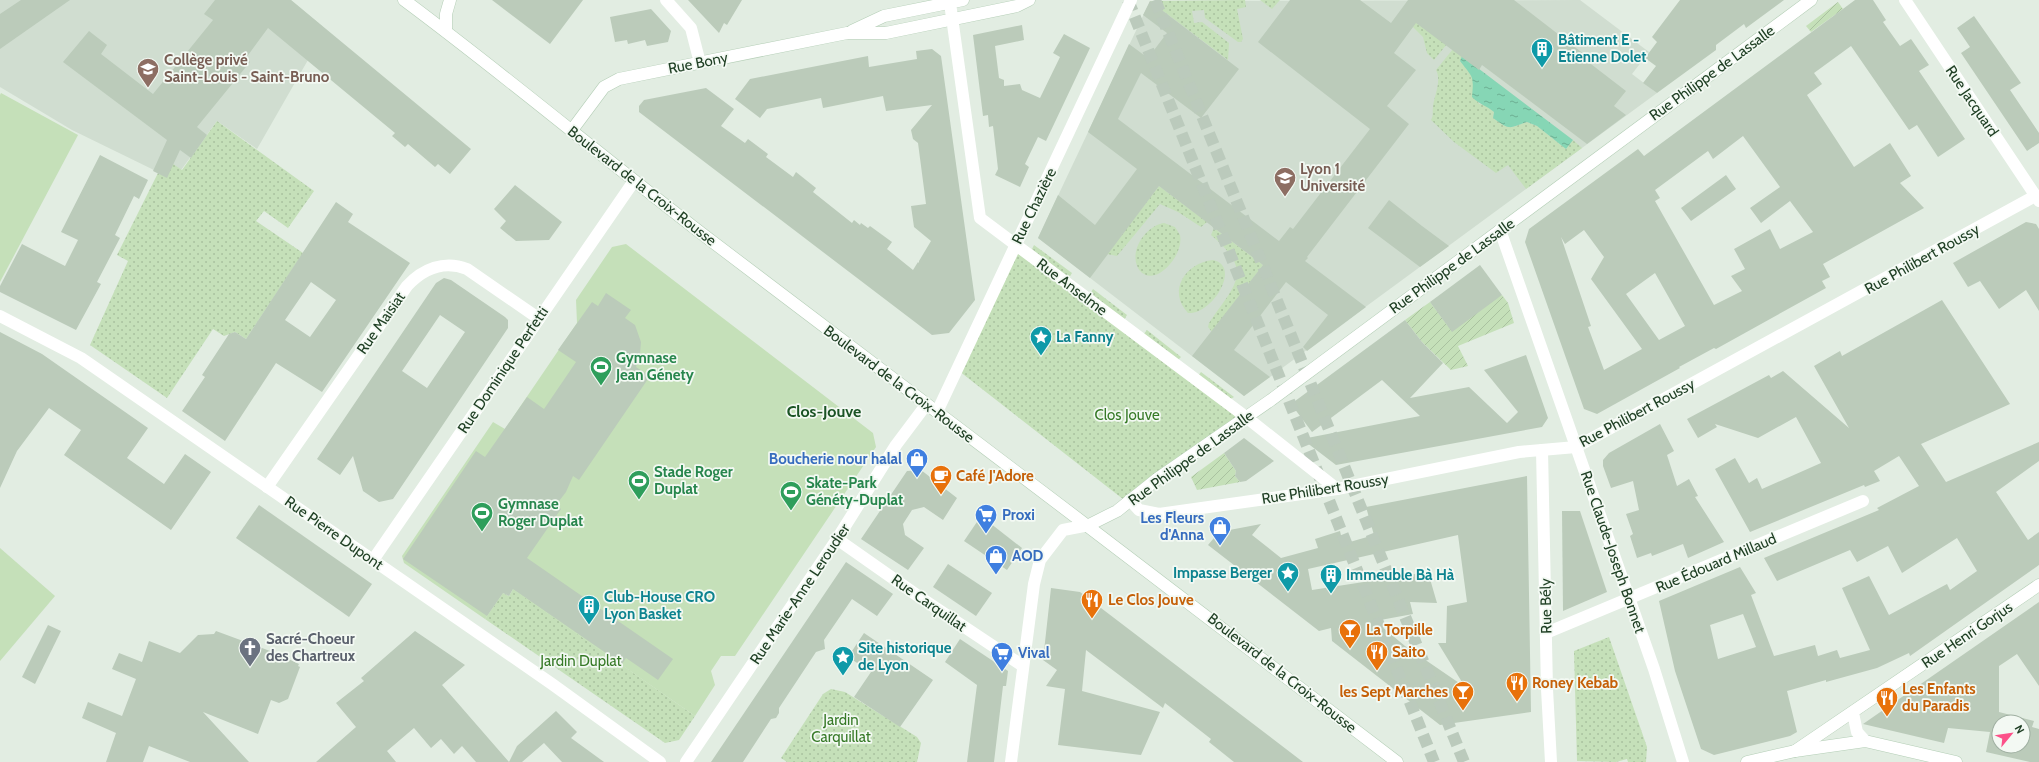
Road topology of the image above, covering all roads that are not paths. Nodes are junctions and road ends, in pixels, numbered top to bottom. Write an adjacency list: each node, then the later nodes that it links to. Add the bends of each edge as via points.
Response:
1 (404, 0): 11 (street, Boulevard de la Croix-Rousse)
2 (450, 0): 11 (street, via 446,14)
3 (666, 0): 13 (street, via 692,28)
4 (963, 0): 9 (street, Rue Bony)
5 (1029, 0): 10 (street, Rue Bony, via 1017,6)
6 (1131, 0): 18 (street, Rue Chazière)
7 (1811, 0): 17 (street, Rue Philippe de Lassalle)
8 (1905, 0): 16 (street, Rue Jacquard)
9 (950, 3): 10 (street, Rue Anselme); 12 (street, Rue Bony, via 884,16)
10 (953, 20): 12 (street, Rue Bony, via 886,33); 18 (street, Rue Anselme, via 980,218)
11 (446, 32): 14 (street, Boulevard de la Croix-Rousse)
12 (847, 33): 13 (street, Rue Bony)
13 (700, 63): 14 (street, Rue Bony, via 611,82 604,87)
14 (572, 130): 15 (street, Boulevard de la Croix-Rousse)
15 (634, 181): 20 (street, Rue Dominique Perfetti); 21 (street, Boulevard de la Croix-Rousse)
16 (2037, 199): 24 (street, Rue Philibert Roussy)
17 (1500, 230): 23 (street, Rue Philippe de Lassalle); 24 (street, Rue Claude-Joseph Bonnet)
18 (1016, 244): 22 (street, Rue Chazière); 23 (street, Rue Anselme)
19 (0, 316): 26 (street, Rue Pierre Dupont, via 81,358)
20 (538, 318): 26 (street, Rue Maisiat, via 467,268 443,265 416,276); 32 (street, Rue Dominique Perfetti)
21 (926, 405): 22 (street, Boulevard de la Croix-Rousse); 31 (street, Rue Marie-Anne Leroudier, via 896,445)
22 (937, 412): 30 (street, Boulevard de la Croix-Rousse)
23 (1246, 417): 27 (street, Rue Anselme); 28 (street, Rue Philippe de Lassalle)
24 (1576, 447): 25 (street, Rue Philibert Roussy); 34 (street, Rue Claude-Joseph Bonnet)
25 (1542, 450): 27 (street, Rue Philibert Roussy, via 1519,452); 35 (street, Rue Bély)
26 (267, 486): 32 (street, Rue Pierre Dupont)
27 (1337, 489): 28 (street, Rue Philibert Roussy, via 1159,514 1139,510)
28 (1130, 500): 30 (street, Rue Philippe de Lassalle, via 1104,519)
29 (1863, 501): 34 (street, Rue Édouard Millaud)
30 (1089, 525): 36 (street, Rue Philippe de Lassalle, via 1063,530 1040,560 1034,584); 43 (street, Boulevard de la Croix-Rousse)
31 (837, 539): 36 (street, Rue Carquillat); 41 (street, Rue Marie-Anne Leroudier)
32 (373, 560): 40 (street, Rue Pierre Dupont)
33 (2039, 585): 37 (street, Rue Henri Gorjus)
34 (1630, 599): 35 (street, Rue Édouard Millaud); 45 (street, Rue Claude-Joseph Bonnet)
35 (1546, 633): 44 (street, Rue Bély)
36 (1023, 666): 42 (street, Rue Philippe de Lassalle)
37 (1853, 713): 38 (street, via 1857,732); 39 (street, Rue Henri Gorjus)
38 (1865, 741): 39 (street); 47 (street)
39 (1795, 751): 46 (street)
40 (660, 762)
41 (686, 762)
42 (1011, 762)
43 (1397, 762)
44 (1551, 762)
45 (1683, 762)
46 (1746, 762)
47 (1956, 762)

